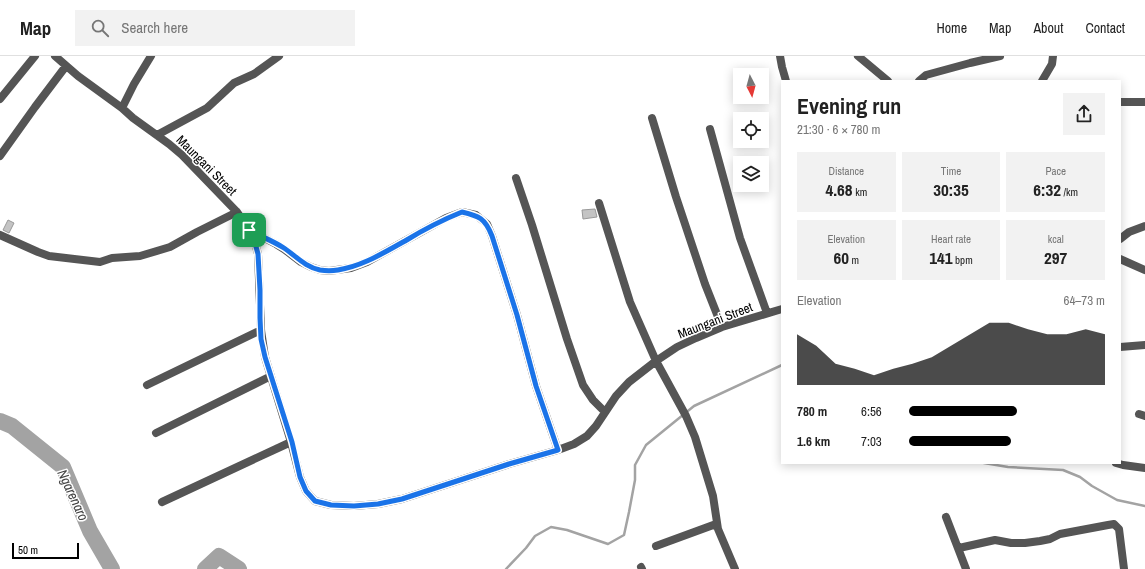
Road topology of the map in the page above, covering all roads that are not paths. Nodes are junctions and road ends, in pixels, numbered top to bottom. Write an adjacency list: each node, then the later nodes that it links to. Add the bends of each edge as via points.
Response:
1 (35, 56): 13 (street)
2 (151, 56): 16 (street)
3 (279, 56): 19 (street, via 254,74 234,83 207,108)
4 (780, 56): 9 (street)
5 (858, 56): 10 (street)
6 (1000, 56): 11 (street, via 926,75)
7 (1053, 56): 12 (street, via 1052,64)
8 (62, 60): 16 (street, Maungani Street); 20 (street, via 35,107)
9 (786, 80)
10 (887, 80)
11 (920, 80)
12 (1043, 80)
13 (0, 99)
14 (1121, 102): 15 (street)
15 (1145, 102)
16 (122, 108): 19 (street, Maungani Street)
17 (652, 118): 32 (street, via 676,198)
18 (710, 129): 31 (street, via 740,238)
19 (157, 135): 23 (street, Maungani Street, via 182,155)
20 (0, 156)
21 (516, 178): 39 (street, via 566,339 583,384 592,400)
22 (599, 203): 36 (street, via 630,302)
23 (237, 212): 25 (street, Maungani Street); 26 (street, via 170,247 140,256 112,258 100,262 49,256)
24 (1145, 226): 27 (street)
25 (249, 230): 33 (street, Maungani Street, via 258,254); 42 (street, via 276,244 301,262 329,271 351,268 367,262 446,218 462,212 476,215 487,224 492,236 536,386)
26 (0, 235)
27 (1121, 238)
28 (1121, 259): 29 (street)
29 (1145, 270)
30 (781, 309): 31 (street, Maungani Street)
31 (767, 313): 32 (street, Maungani Street)
32 (722, 327): 36 (street, Maungani Street, via 677,347)
33 (261, 330): 37 (street, Maungani Street); 38 (street)
34 (1145, 344): 35 (street)
35 (1121, 347)
36 (656, 361): 39 (street, Maungani Street, via 629,382); 47 (street, via 695,437 713,496)
37 (271, 376): 40 (street); 41 (street, Maungani Street)
38 (147, 385)
39 (605, 412): 42 (street, Maungani Street, via 587,436)
40 (156, 433)
41 (292, 442): 42 (street, Maungani Street, via 306,491 315,501 339,506 378,504 402,499); 45 (street)
42 (558, 450)
43 (1120, 464): 44 (street)
44 (1145, 468)
45 (162, 502)
46 (946, 517): 49 (street)
47 (716, 524): 48 (street); 50 (street)
48 (656, 546)
49 (959, 548): 51 (street); 52 (street, via 994,540 1025,543 1114,524 1119,529)
50 (735, 569)
51 (966, 569)
52 (1124, 569)

